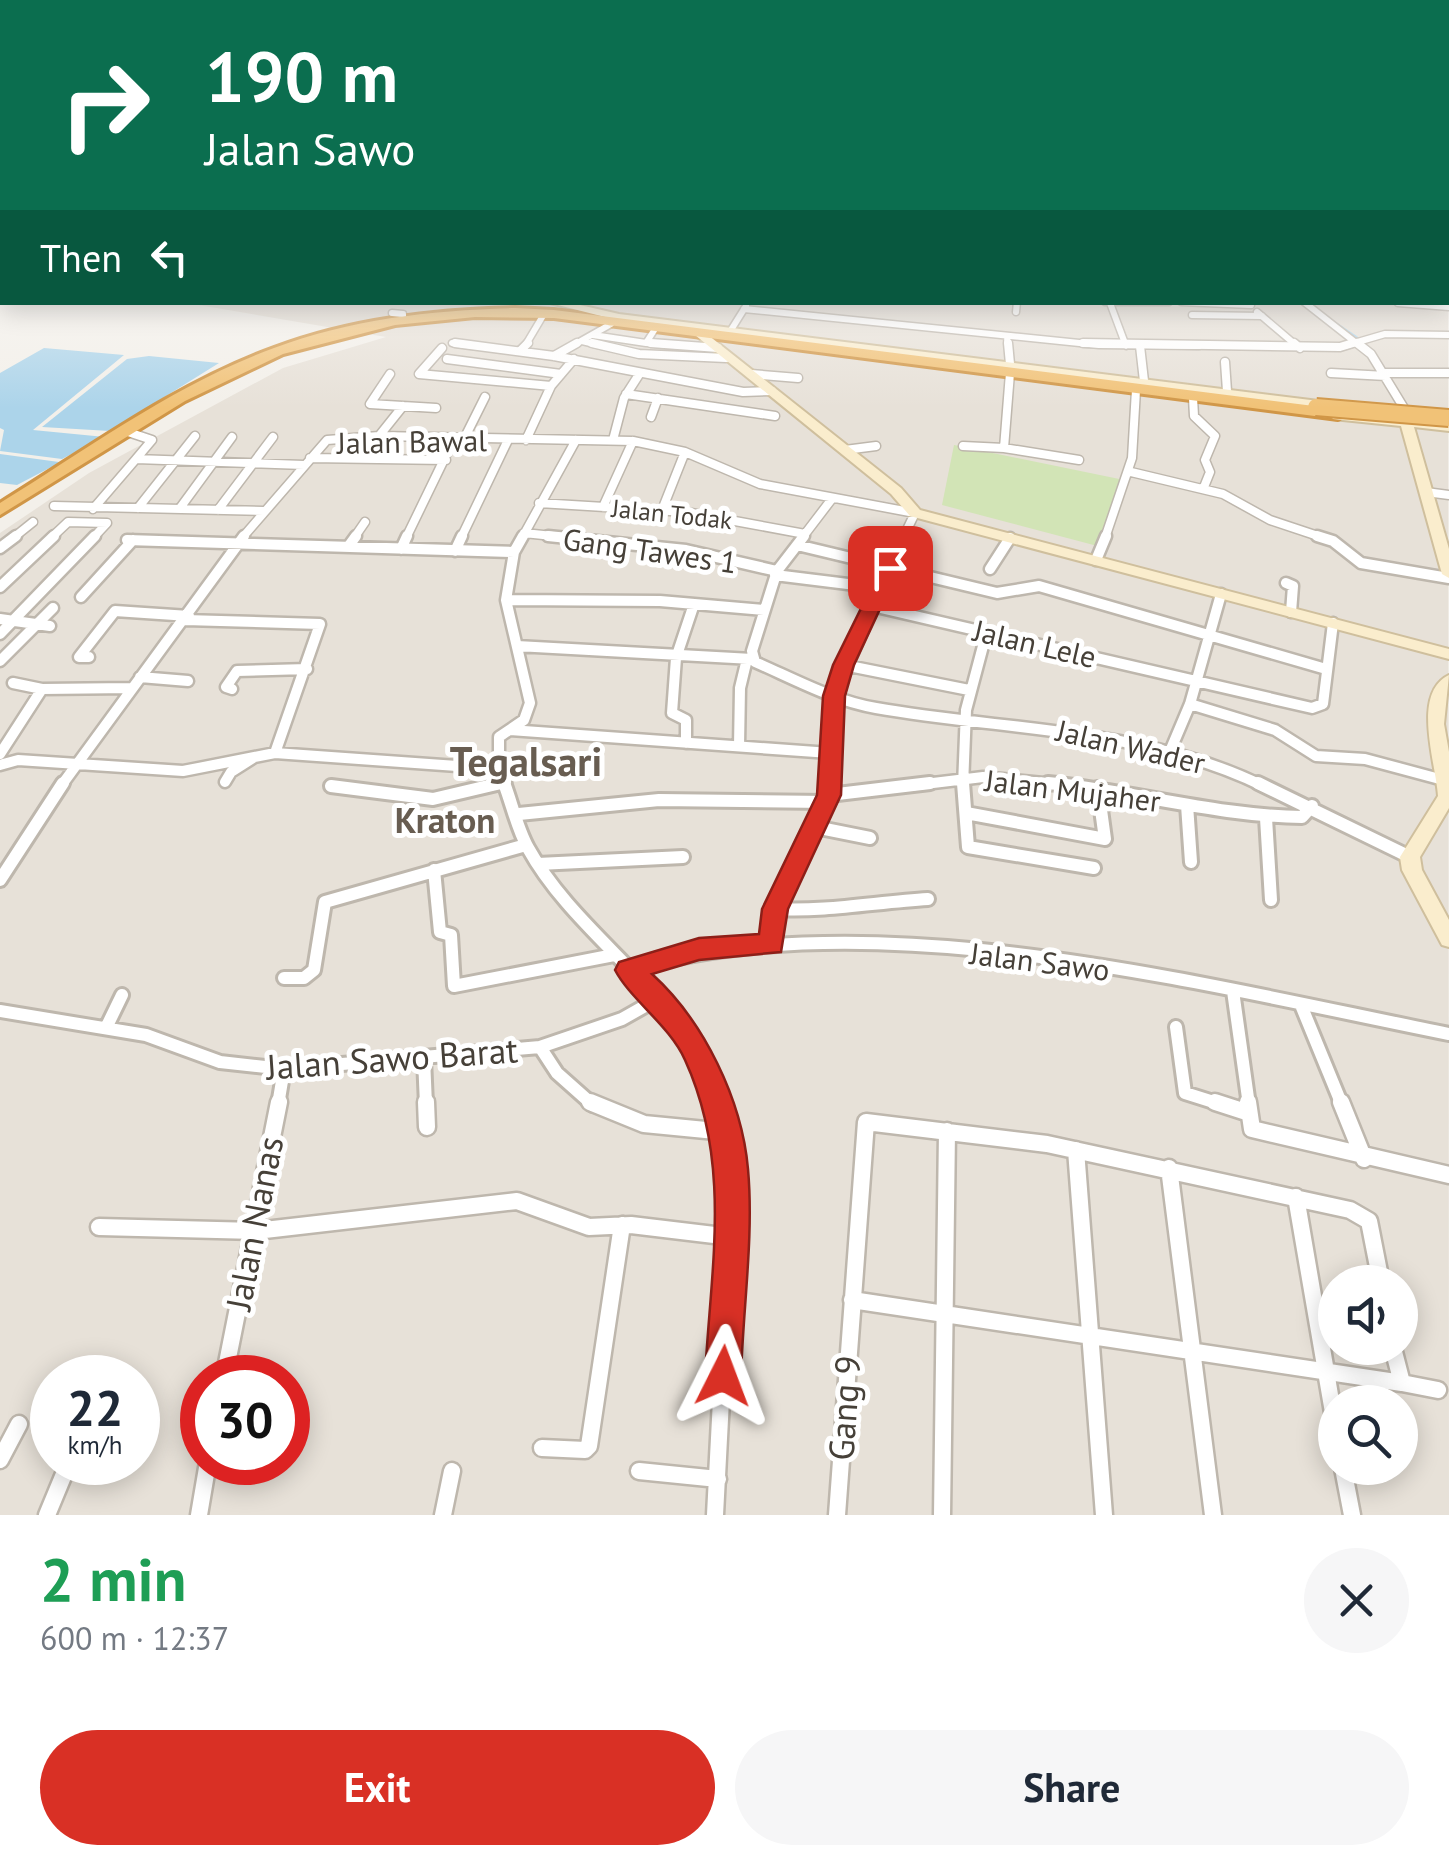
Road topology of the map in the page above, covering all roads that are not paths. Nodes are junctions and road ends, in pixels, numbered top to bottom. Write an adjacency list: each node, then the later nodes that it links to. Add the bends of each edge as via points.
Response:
1 (1017, 305): 9 (street)
2 (1109, 305): 24 (street)
3 (1250, 305): 11 (street)
4 (1308, 305): 21 (street)
5 (1424, 305): 7 (street)
6 (746, 306): 14 (street); 20 (street)
7 (1449, 307)
8 (547, 308): 12 (street); 12 (highway); 28 (street); 58 (highway, via 396,319 252,362)
9 (1016, 312)
10 (1192, 316): 11 (street)
11 (1262, 316): 27 (street)
12 (614, 321): 14 (street, via 686,320); 17 (street); 18 (highway); 53 (highway)
13 (1372, 324): 16 (street)
14 (731, 330): 34 (street)
15 (701, 334): 18 (highway); 29 (street); 34 (street); 53 (highway)
16 (1385, 334): 19 (street); 21 (street)
17 (593, 335): 18 (street); 22 (street)
18 (650, 336): 29 (street)
19 (1449, 336)
20 (1007, 338): 24 (street); 34 (street)
21 (1360, 340): 27 (street); 40 (street)
22 (582, 341): 29 (street, via 638,354); 30 (street)
23 (452, 343): 28 (street)
24 (1126, 346): 25 (street)
25 (1140, 346): 27 (street); 44 (street)
26 (442, 348): 43 (street, via 419,374)
27 (1300, 348)
28 (520, 351): 30 (street)
29 (722, 353): 39 (street)
30 (554, 356): 32 (street)
31 (446, 359): 38 (street)
32 (574, 359): 35 (street); 38 (street)
33 (1225, 362): 46 (street)
34 (1010, 369): 44 (street); 71 (street)
35 (640, 372): 45 (street, via 743,392); 47 (street)
36 (1331, 373): 40 (street)
37 (390, 374): 51 (street, via 370,404)
38 (561, 374): 43 (street)
39 (751, 374): 42 (street); 45 (street)
40 (1387, 374): 41 (street); 56 (street)
41 (1449, 374)
42 (798, 378)
43 (551, 386): 65 (street)
44 (1140, 386): 46 (street); 50 (street); 81 (street)
45 (772, 391): 72 (street)
46 (1227, 392): 56 (street)
47 (626, 394): 49 (street); 67 (street)
48 (485, 397): 63 (street)
49 (658, 398): 54 (street); 55 (street)
50 (1192, 398): 56 (street); 82 (street, via 1194,416 1215,436)
51 (403, 406): 52 (street); 60 (street)
52 (436, 408)
53 (1316, 409): 57 (highway, bridge)
54 (775, 416)
55 (651, 418)
56 (1407, 419): 57 (street); 83 (street)
57 (1448, 419)
58 (128, 432): 74 (street, via 152,440); 92 (highway)
59 (195, 436): 75 (street)
60 (379, 436): 63 (street, Jalan Bawal); 80 (street, Jalan Bawal, via 332,438)
61 (232, 437): 78 (street)
62 (273, 437): 79 (street)
63 (459, 439): 64 (street, Jalan Bawal); 76 (street)
64 (508, 440): 65 (street, Jalan Bawal); 107 (street)
65 (526, 440): 66 (street, Jalan Bawal)
66 (576, 440): 67 (street, Jalan Bawal); 86 (street)
67 (613, 440): 68 (street, Jalan Bawal)
68 (634, 441): 73 (street, Jalan Bawal); 88 (street)
69 (876, 446): 72 (street)
70 (963, 446): 71 (street)
71 (1004, 448): 77 (street)
72 (846, 450): 96 (street)
73 (685, 452): 85 (street, Jalan Bawal, via 760,484); 95 (street)
74 (136, 460): 75 (street); 89 (street)
75 (176, 460): 78 (street); 90 (street)
76 (446, 460): 80 (street); 106 (street)
77 (1079, 460)
78 (212, 462): 79 (street); 91 (street)
79 (254, 463): 80 (street); 93 (street)
80 (300, 463): 94 (street, Jalan Bawal)
81 (1131, 472): 82 (street); 109 (street)
82 (1204, 488): 113 (street, via 1333,541 1358,562)
83 (1426, 492): 84 (street); 113 (street)
84 (1449, 494)
85 (831, 500): 96 (street, Jalan Bawal); 100 (street)
86 (539, 504): 88 (street, Jalan Todak); 99 (street)
87 (54, 506): 89 (street)
88 (603, 507): 95 (street, Jalan Todak)
89 (93, 508): 90 (street)
90 (138, 508): 91 (street)
91 (180, 508): 93 (street)
92 (0, 510)
93 (218, 510): 94 (street)
94 (263, 510): 102 (street, Jalan Bawal)
95 (662, 510): 100 (street, Jalan Todak)
96 (915, 512): 101 (street); 110 (street)
97 (33, 522): 104 (street)
98 (364, 522): 105 (street)
99 (524, 533): 108 (street); 112 (street, Gang Tawes 1, via 686,550)
100 (804, 534): 103 (street)
101 (1010, 538): 109 (street); 111 (street)
102 (228, 544): 105 (street); 118 (street, via 130,540); 125 (street, Jalan Bawal)
103 (796, 546): 110 (street); 112 (street)
104 (0, 548)
105 (348, 548): 106 (street)
106 (401, 549): 107 (street)
107 (455, 551): 108 (street)
108 (514, 552): 119 (street)
109 (1096, 560): 117 (street)
110 (890, 568): 116 (street); 132 (street, via 997,593 1034,585)
111 (990, 570)
112 (776, 573): 116 (street, Gang Tawes 1); 123 (street)
113 (1449, 576)
114 (1286, 582): 124 (street, via 1293,587)
115 (0, 587): 127 (street, via 68,522 107,522)
116 (880, 588): 121 (street)
117 (1220, 594): 124 (street); 132 (street)
118 (81, 597)
119 (506, 600): 120 (street); 133 (street)
120 (694, 604): 123 (street); 134 (street)
121 (872, 606): 130 (street, Jalan Lele); 139 (street)
122 (53, 608): 129 (street)
123 (764, 610): 137 (street)
124 (1290, 612): 128 (street)
125 (181, 616): 136 (street, via 115,611 79,656); 140 (street, via 320,624); 142 (street, Jalan Bawal)
126 (0, 619): 127 (street)
127 (15, 621): 129 (street); 131 (street)
128 (1334, 623): 135 (street); 141 (street)
129 (44, 625): 138 (street)
130 (988, 631): 145 (street, Jalan Lele); 150 (street)
131 (0, 634)
132 (1212, 635): 141 (street); 145 (street)
133 (517, 646): 134 (street, Jalan Wader); 154 (street, via 530,703 524,720)
134 (678, 654): 137 (street, Jalan Wader); 155 (street, via 672,713 686,720)
135 (1449, 654)
136 (89, 658)
137 (749, 659): 151 (street, Jalan Wader); 156 (street, via 740,688)
138 (0, 661)
139 (844, 665): 150 (street); 151 (street)
140 (307, 669): 149 (street, via 237,671 226,686); 157 (street)
141 (1326, 669): 145 (street, Jalan Lele, via 1317,708)
142 (140, 677): 143 (street); 147 (street, Jalan Bawal)
143 (188, 680)
144 (1449, 680): 165 (street, via 1434,714)
145 (1197, 681): 152 (street)
146 (13, 683): 148 (street)
147 (122, 688): 148 (street); 162 (street, Jalan Bawal)
148 (42, 689): 161 (street)
149 (232, 689)
150 (969, 690): 153 (street)
151 (834, 696): 153 (street, Jalan Wader, via 886,710); 158 (street)
152 (1190, 704): 159 (street); 165 (street, via 1307,744 1314,756 1364,759)
153 (968, 716): 159 (street, Jalan Wader); 164 (street)
154 (507, 730): 155 (street); 163 (street, via 499,737)
155 (686, 742): 156 (street)
156 (739, 746): 158 (street)
157 (275, 752): 160 (street); 163 (street)
158 (830, 753): 170 (street)
159 (1168, 756): 172 (street, Jalan Wader, via 1227,768)
160 (253, 757): 162 (street, via 183,770); 166 (street)
161 (3, 759): 162 (street)
162 (79, 760): 186 (street, Jalan Bawal)
163 (499, 768): 167 (street)
164 (962, 777): 169 (street, Jalan Mujaher); 170 (street, Jalan Mujaher); 173 (street)
165 (1447, 781): 174 (street)
166 (225, 782)
167 (506, 782): 168 (street, via 433,799); 175 (street)
168 (331, 786)
169 (1098, 788): 171 (street, Jalan Mujaher); 173 (street, via 1105,839)
170 (828, 798): 175 (street, Jalan Mujaher, via 658,800); 177 (street)
171 (1188, 806): 176 (street, Jalan Mujaher); 182 (street)
172 (1312, 806): 176 (street, Jalan Mujaher, via 1302,816); 180 (street, Jalan Wader)
173 (966, 813): 184 (street, via 970,849)
174 (1445, 813): 180 (street)
175 (519, 814): 179 (street)
176 (1266, 818): 188 (street)
177 (815, 827): 178 (street); 189 (street)
178 (870, 838)
179 (526, 844): 183 (street); 185 (street)
180 (1410, 857): 190 (street)
181 (683, 858): 183 (street)
182 (1192, 862)
183 (538, 864): 192 (street)
184 (1094, 868)
185 (434, 870): 192 (street, via 440,932 451,935 454,986); 194 (street, via 325,902 314,970 304,978)
186 (0, 880)
187 (928, 899): 189 (street)
188 (1271, 900)
189 (775, 909): 191 (street)
190 (1449, 939)
191 (772, 944): 193 (street, Jalan Sawo, via 699,949); 196 (street, Jalan Sawo, via 900,944)
192 (614, 956): 193 (street)
193 (629, 970): 195 (street)
194 (284, 978)
195 (651, 990): 203 (street, Jalan Sawo Barat, via 645,1006 622,1019); 209 (street, via 706,1068)
196 (1234, 991): 198 (street, Jalan Sawo); 206 (street)
197 (122, 995): 201 (street)
198 (1300, 1005): 202 (street, Jalan Sawo); 211 (street)
199 (0, 1011): 201 (street, Jalan Sawo Barat)
200 (1176, 1027): 206 (street, via 1184,1093)
201 (106, 1028): 205 (street, Jalan Sawo Barat, via 220,1062)
202 (1449, 1034)
203 (540, 1047): 204 (street, Jalan Sawo Barat); 209 (street, via 562,1080 608,1114 638,1126)
204 (424, 1058): 205 (street, Jalan Sawo Barat); 207 (street)
205 (284, 1069): 217 (street, Jalan Nanas)
206 (1249, 1113): 211 (street, via 1258,1132)
207 (427, 1127)
208 (947, 1130): 210 (street); 220 (street, Gang 9, via 866,1122); 221 (street)
209 (726, 1132): 218 (street)
210 (1076, 1150): 212 (street); 222 (street)
211 (1364, 1159): 213 (street)
212 (1169, 1168): 214 (street); 223 (street)
213 (1449, 1175)
214 (1296, 1197): 219 (street, via 1369,1220); 226 (street)
215 (622, 1226): 217 (street, via 588,1227 517,1201); 218 (street); 231 (street, via 589,1446)
216 (98, 1227): 217 (street)
217 (256, 1231): 224 (street, Jalan Nanas)
218 (730, 1238): 235 (street)
219 (1378, 1265)
220 (852, 1300): 221 (street); 243 (street, Gang 9)
221 (946, 1314): 222 (street); 244 (street)
222 (1089, 1336): 223 (street); 245 (street)
223 (1194, 1352): 226 (street); 246 (street)
224 (229, 1355)
225 (1397, 1365): 227 (street)
226 (1325, 1372): 227 (street); 228 (street)
227 (1402, 1383): 229 (street)
228 (1328, 1385)
229 (1438, 1390)
230 (18, 1424): 232 (street)
231 (542, 1448)
232 (0, 1460)
233 (452, 1470): 241 (street)
234 (639, 1470): 235 (street)
235 (718, 1479): 242 (street)
236 (59, 1485): 239 (street)
237 (204, 1485): 240 (street)
238 (1346, 1485): 247 (street)
239 (47, 1515)
240 (199, 1515)
241 (444, 1515)
242 (715, 1515)
243 (837, 1515)
244 (942, 1515)
245 (1104, 1515)
246 (1213, 1515)
247 (1352, 1515)

